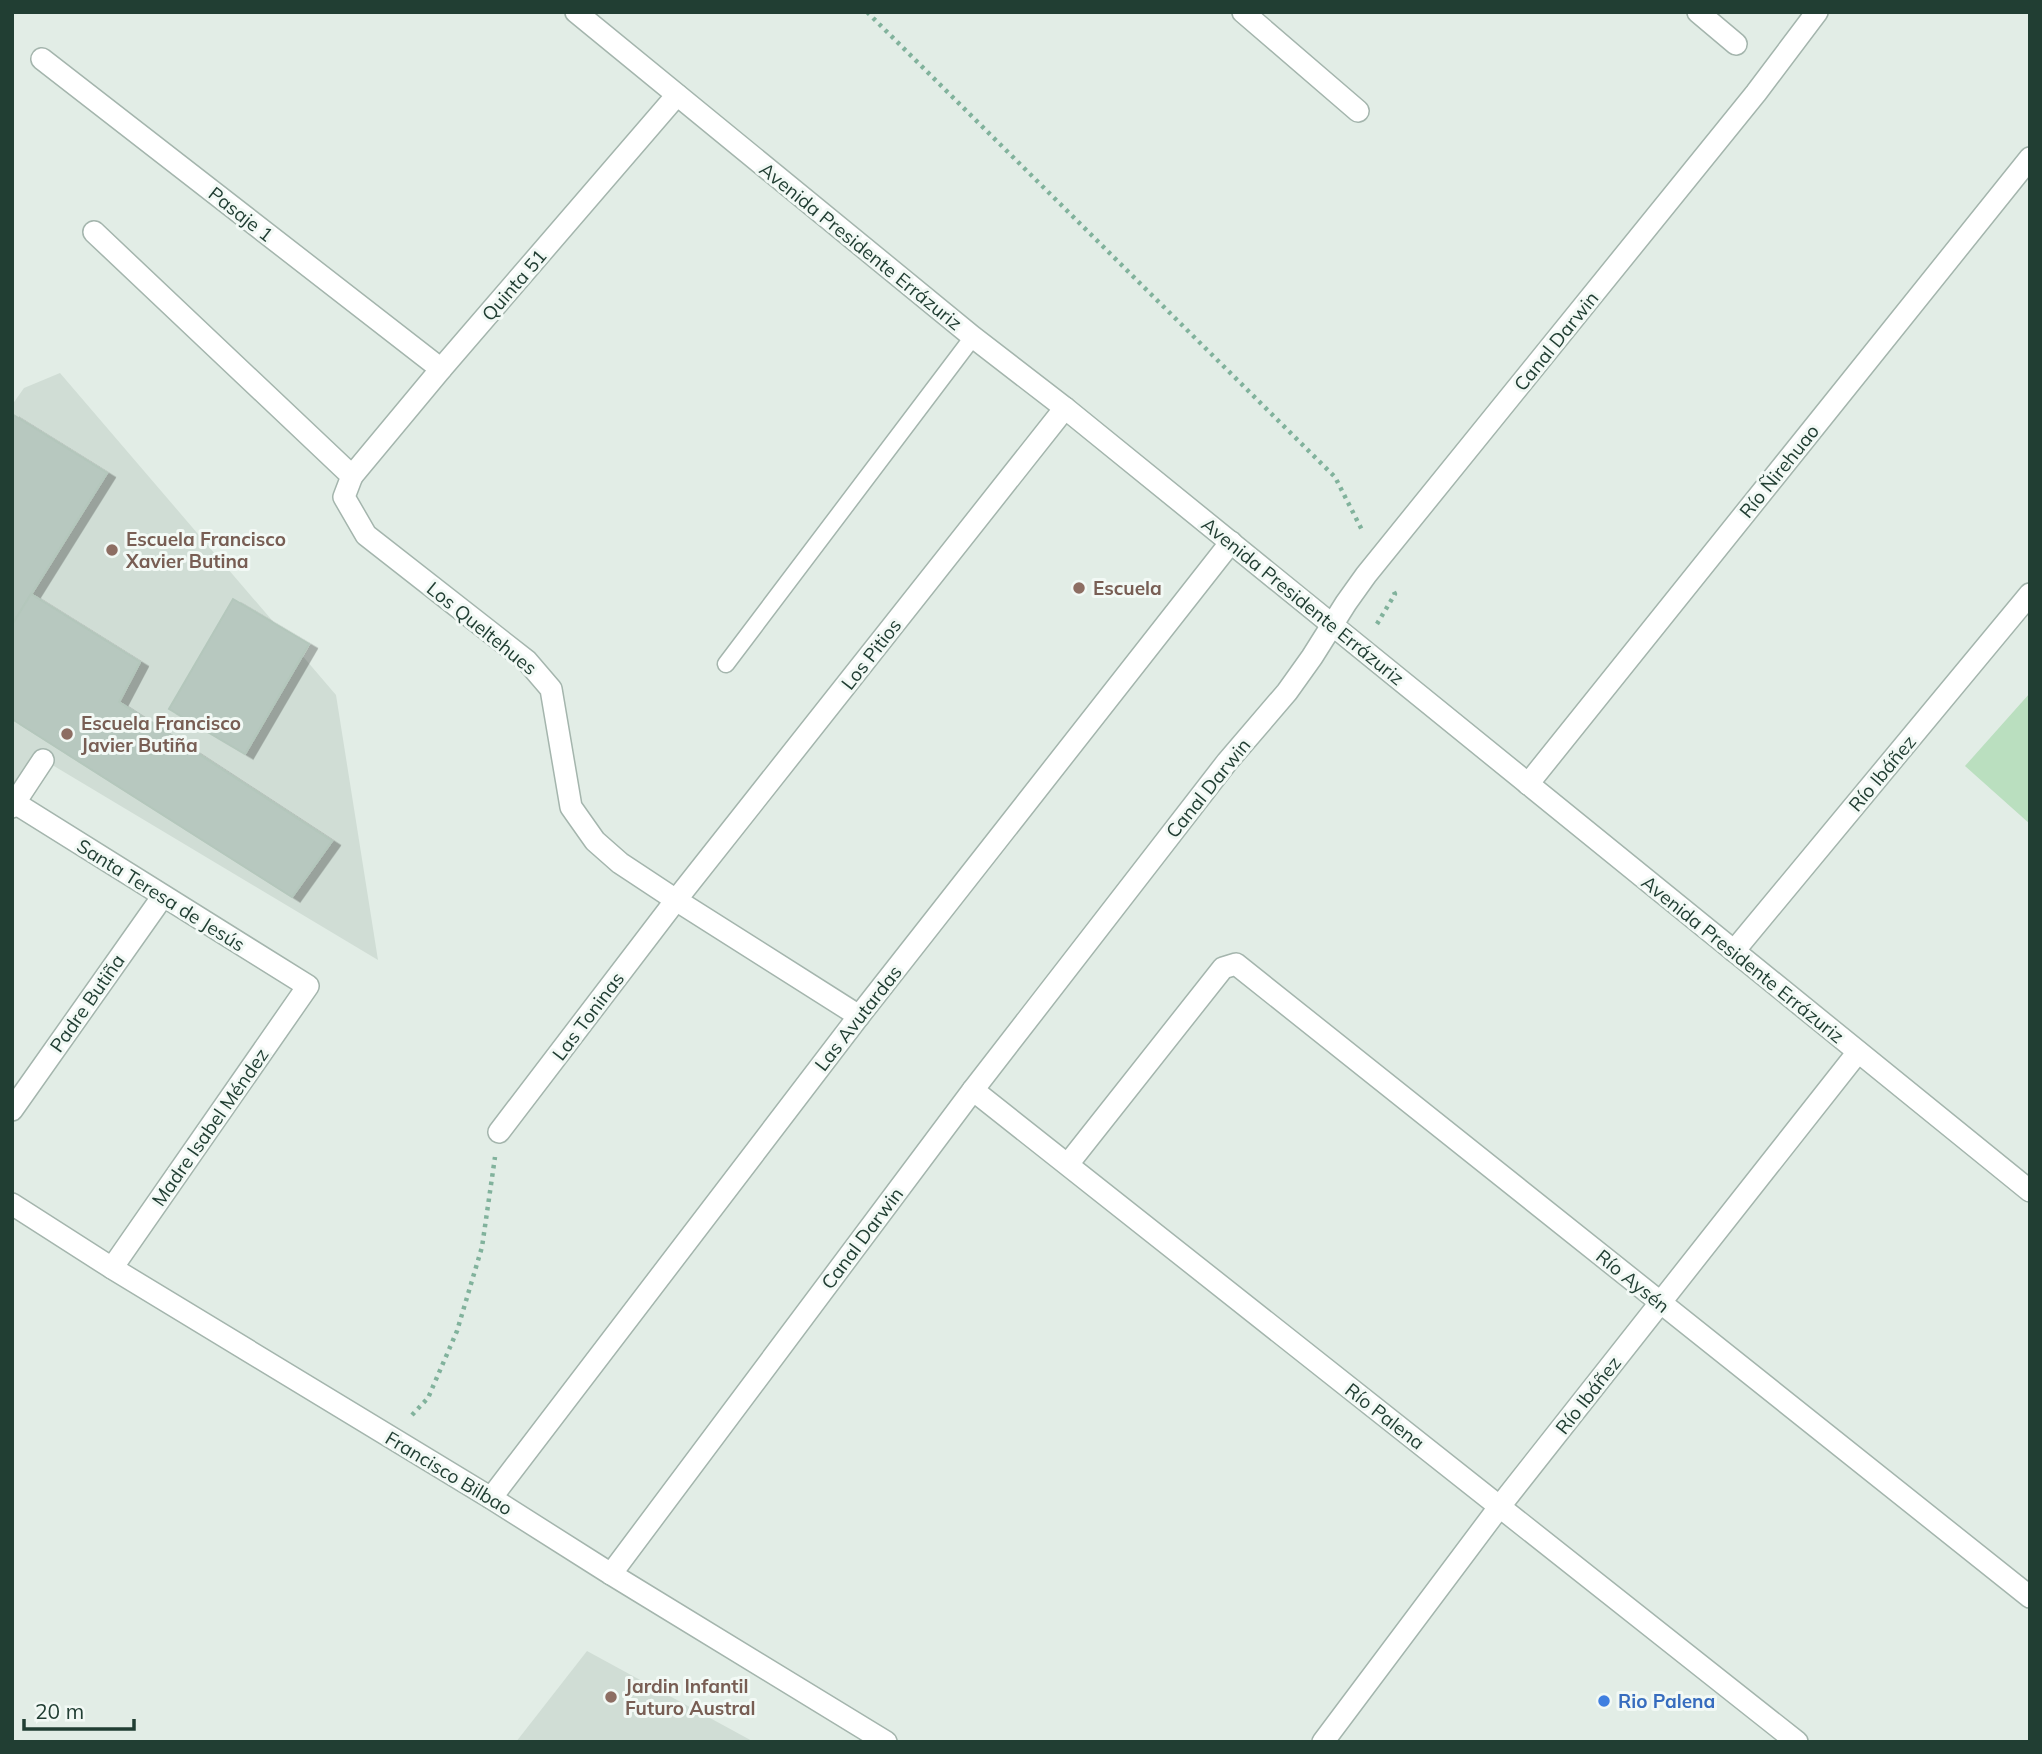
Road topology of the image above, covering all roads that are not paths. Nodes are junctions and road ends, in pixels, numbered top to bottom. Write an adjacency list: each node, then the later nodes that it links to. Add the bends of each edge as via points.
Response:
1 (576, 12): 7 (street, Avenida Presidente Errázuriz)
2 (1243, 12): 8 (street)
3 (1698, 12): 5 (street)
4 (1817, 12): 17 (street, Canal Darwin, via 1378,561)
5 (1735, 44)
6 (42, 59): 12 (street, Pasaje 1)
7 (677, 95): 11 (street, Avenida Presidente Errázuriz); 12 (street, Quinta 51)
8 (1358, 111)
9 (2030, 158): 20 (street, Río Ñirehuao)
10 (94, 232): 14 (street)
11 (973, 337): 13 (street, Avenida Presidente Errázuriz); 18 (lane)
12 (441, 369): 14 (street, Quinta 51)
13 (1065, 408): 15 (street, Avenida Presidente Errázuriz); 23 (street, Los Pitios)
14 (352, 476): 23 (street, Los Queltehues, via 344,497 366,535 527,661 551,689 571,807 595,841)
15 (1231, 542): 17 (street, Avenida Presidente Errázuriz); 26 (street, Las Avutardas)
16 (2030, 594): 24 (street, Río Ibáñez)
17 (1332, 625): 20 (street, Avenida Presidente Errázuriz); 28 (street, Canal Darwin, via 1287,692 1219,772)
18 (726, 664)
19 (43, 760): 21 (street)
20 (1528, 784): 24 (street, Avenida Presidente Errázuriz)
21 (13, 805): 22 (street, Santa Teresa de Jesús)
22 (163, 896): 25 (street, Santa Teresa de Jesús); 29 (street, Padre Butiña)
23 (676, 900): 26 (street, Los Queltehues); 30 (street, Las Toninas)
24 (1734, 951): 27 (street, Avenida Presidente Errázuriz)
25 (308, 986): 34 (street, Madre Isabel Méndez)
26 (859, 1016): 36 (street, Las Avutardas)
27 (1858, 1052): 32 (street, Avenida Presidente Errázuriz); 35 (street, Río Ibáñez)
28 (973, 1090): 31 (street, Río Palena); 38 (street, Canal Darwin)
29 (12, 1110)
30 (499, 1132)
31 (1068, 1164): 35 (street, Río Aysén, via 1223,968 1236,964); 37 (street, Río Palena)
32 (2030, 1191)
33 (12, 1204): 34 (street, Francisco Bilbao)
34 (112, 1268): 36 (street, Francisco Bilbao)
35 (1660, 1303): 37 (street, Río Ibáñez); 39 (street, Río Aysén)
36 (491, 1498): 38 (street, Francisco Bilbao)
37 (1500, 1506): 41 (street, Río Ibáñez); 42 (street, Río Palena)
38 (611, 1574): 40 (street, Francisco Bilbao)
39 (2030, 1597)
40 (886, 1742)
41 (1323, 1742)
42 (1797, 1742)

